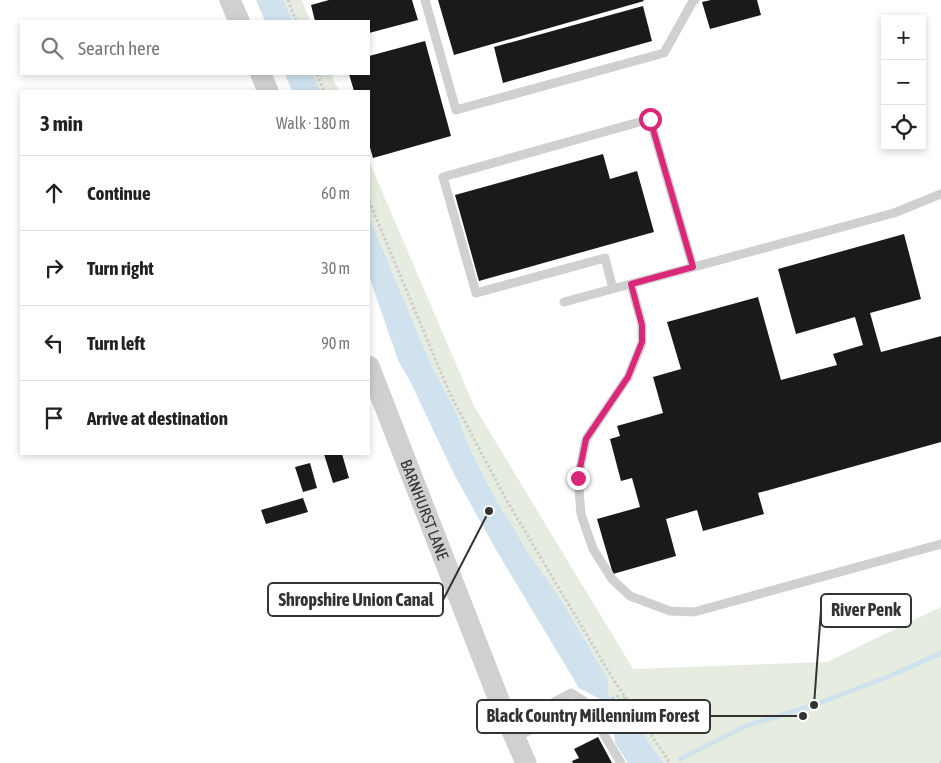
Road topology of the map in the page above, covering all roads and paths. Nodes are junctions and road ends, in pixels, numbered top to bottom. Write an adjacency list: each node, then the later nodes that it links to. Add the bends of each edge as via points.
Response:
1 (230, 0): 5 (street)
2 (288, 0): 6 (path)
3 (425, 0): 4 (lane, via 456,110 664,53)
4 (695, 0)
5 (239, 20)
6 (296, 20)
7 (261, 75): 9 (street)
8 (317, 75): 10 (path)
9 (268, 90)
10 (324, 90)
11 (941, 194): 13 (lane, via 894,213)
12 (370, 203): 19 (path, via 450,394 507,501)
13 (693, 267): 14 (lane); 15 (lane, via 650,119 443,177 476,293 605,258)
14 (631, 284): 15 (lane); 18 (lane, via 642,325 642,342 628,377 586,439 578,478 581,514 593,550 612,579 630,596 670,611 694,612)
15 (613, 289): 16 (lane)
16 (564, 302)
17 (370, 369): 21 (street, BARNHURST LANE)
18 (941, 544)
19 (625, 697): 20 (path, via 619,700 617,696); 24 (path)
20 (597, 708)
21 (515, 738): 22 (street, BARNHURST LANE); 23 (lane, via 546,722 554,702 571,693 584,701)
22 (526, 763)
23 (621, 763)
24 (670, 763)

